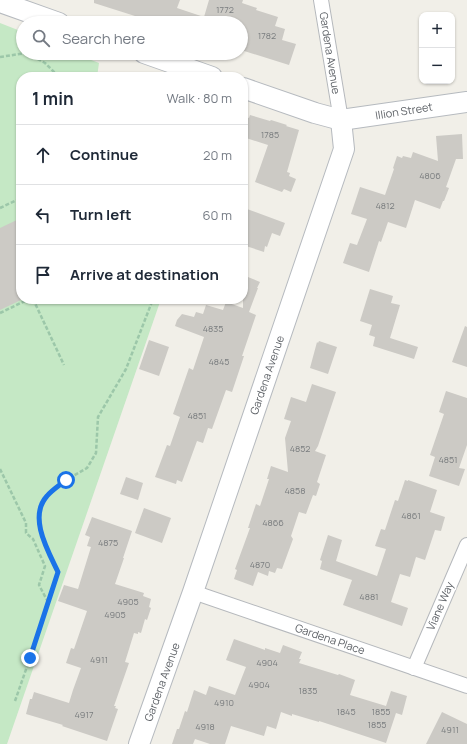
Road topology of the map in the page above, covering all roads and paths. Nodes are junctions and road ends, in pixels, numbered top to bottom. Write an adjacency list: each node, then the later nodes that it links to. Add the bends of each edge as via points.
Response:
1 (321, 0): 12 (street, Gardena Avenue)
2 (0, 2): 3 (street)
3 (39, 16)
4 (16, 55): 5 (path)
5 (0, 57)
6 (39, 60): 8 (path)
7 (164, 60): 9 (street)
8 (54, 72)
9 (198, 72)
10 (248, 90): 12 (street)
11 (467, 102): 12 (street, Illion Street)
12 (341, 120): 22 (street, Gardena Avenue, via 344,149)
13 (16, 200): 14 (path)
14 (0, 208)
15 (19, 304): 18 (path)
16 (35, 304): 19 (path)
17 (151, 304): 23 (path, via 126,369 98,418 96,453 87,468 46,496 39,510 39,526 58,572)
18 (0, 313)
19 (64, 365)
20 (0, 469): 23 (path, via 26,522 26,533 33,539 45,566 39,585)
21 (467, 545): 24 (street, Viane Way)
22 (193, 592): 24 (street, Gardena Place); 27 (street, Gardena Avenue)
23 (48, 603): 26 (path)
24 (414, 668): 25 (street, Gardena Place)
25 (467, 686)
26 (15, 701)
27 (140, 744)

